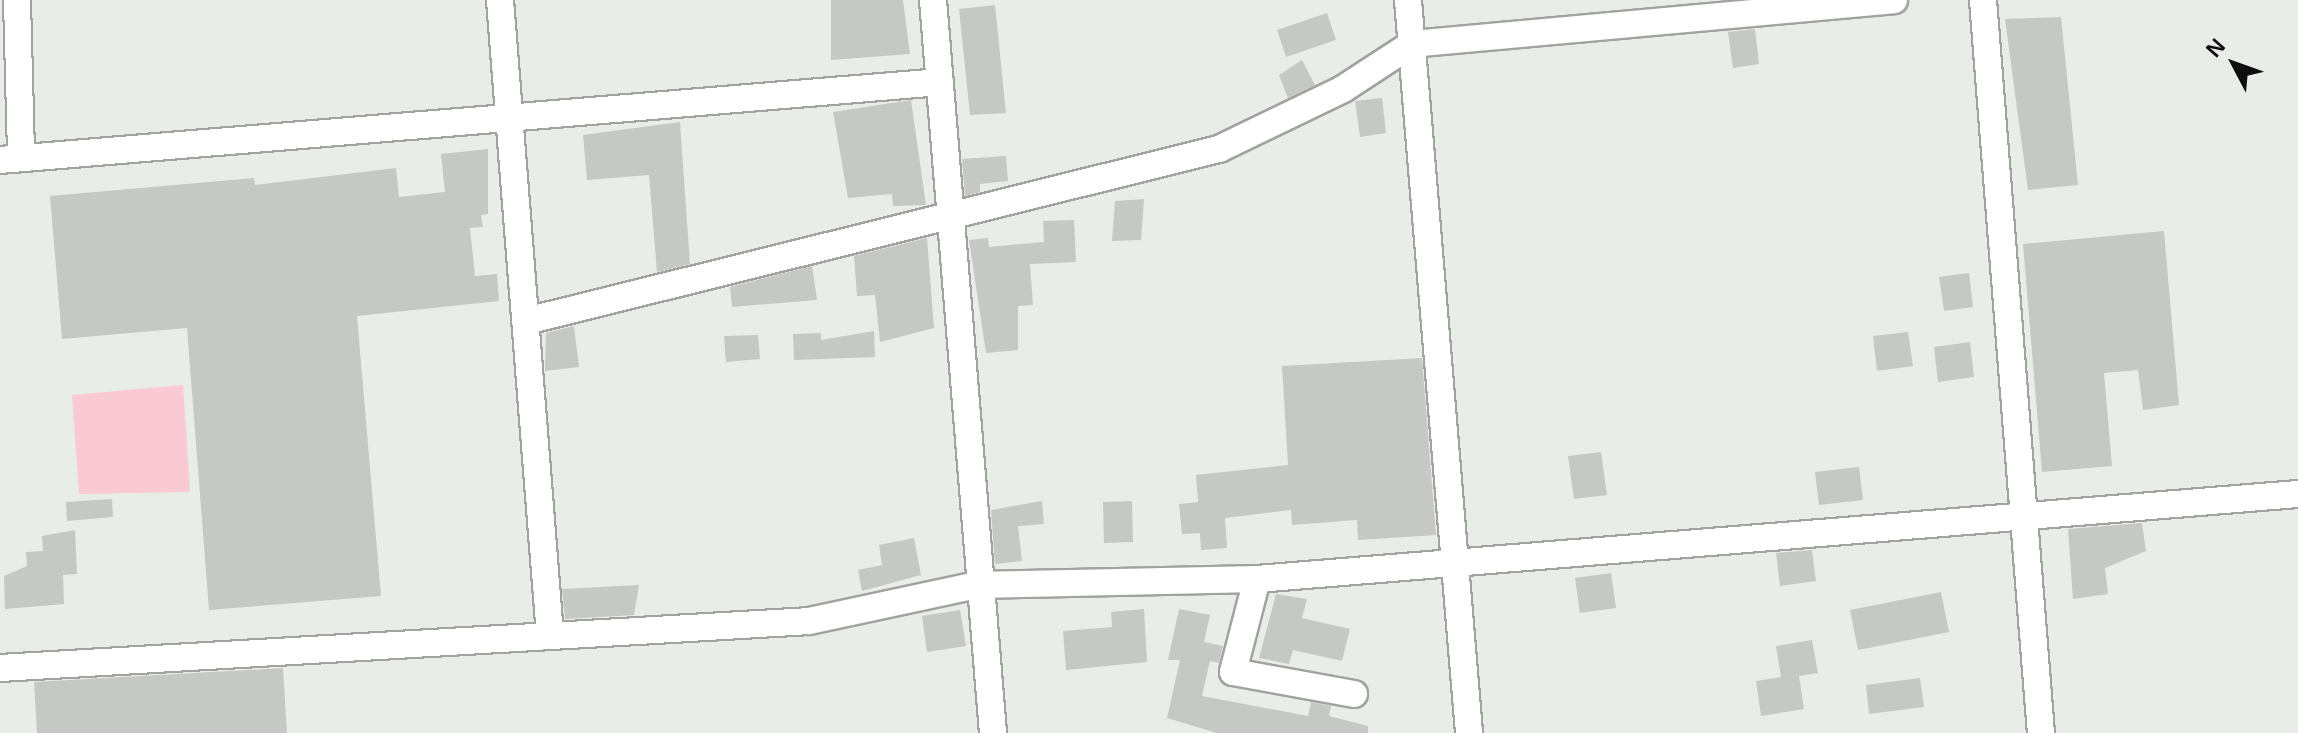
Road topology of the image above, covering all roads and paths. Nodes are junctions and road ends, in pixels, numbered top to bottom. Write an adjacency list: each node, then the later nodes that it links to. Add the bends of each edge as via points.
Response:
1 (17, 0): 10 (street)
2 (500, 0): 9 (street)
3 (933, 0): 8 (street)
4 (1408, 0): 7 (street)
5 (1894, 0): 7 (street)
6 (1983, 0): 14 (street)
7 (1412, 44): 11 (street, via 1343,89 1219,149); 15 (street)
8 (940, 82): 9 (street); 11 (street)
9 (509, 119): 10 (street); 12 (street)
10 (11, 159)
11 (950, 215): 12 (street); 17 (street)
12 (526, 321): 18 (street)
13 (2298, 494): 14 (street)
14 (2025, 516): 15 (street); 23 (street)
15 (1456, 564): 16 (street); 22 (street)
16 (1257, 579): 17 (street); 20 (street, via 1233,672)
17 (977, 585): 18 (street, via 809,621); 21 (street)
18 (550, 636): 19 (street)
19 (0, 668)
20 (1354, 694)
21 (993, 733)
22 (1469, 733)
23 (2041, 733)

